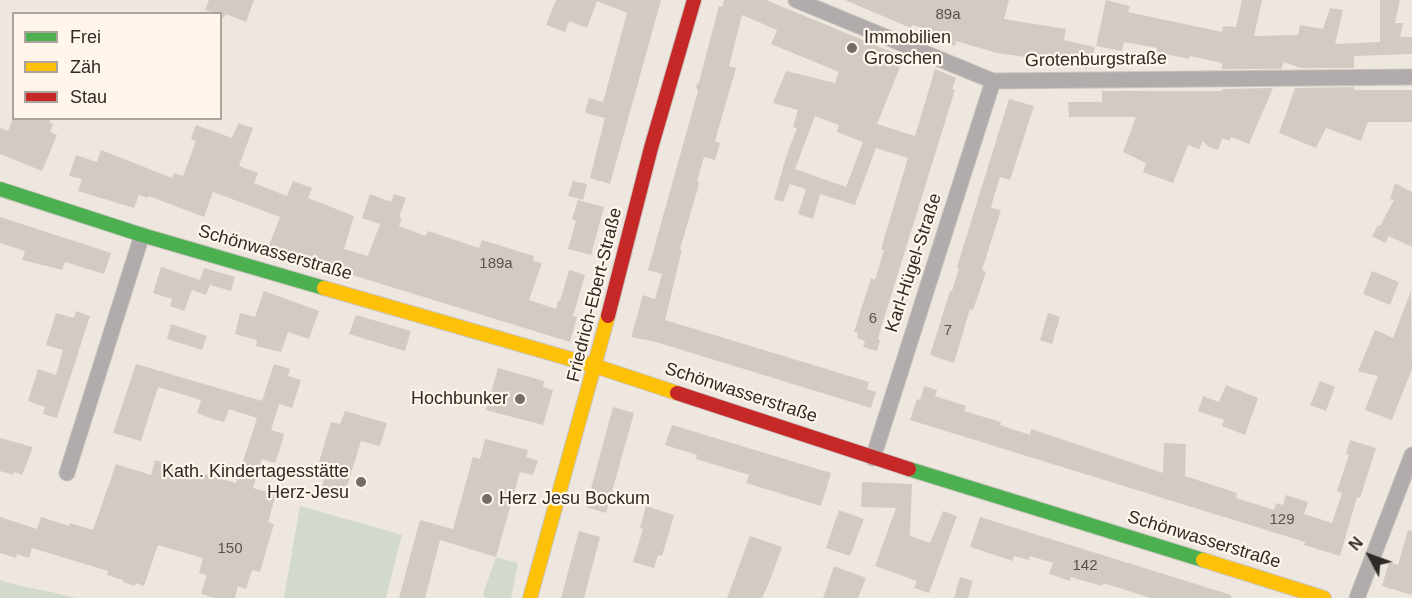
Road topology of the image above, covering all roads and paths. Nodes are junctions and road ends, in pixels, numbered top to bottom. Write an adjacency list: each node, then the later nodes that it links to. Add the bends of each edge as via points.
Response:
1 (694, 0): 7 (street, Friedrich-Ebert-Straße, via 651,148)
2 (796, 0): 4 (street, Grotenburgstraße)
3 (1412, 77): 4 (street, Grotenburgstraße)
4 (993, 81): 9 (street, Karl-Hügel-Straße)
5 (0, 189): 6 (street, Schönwasserstraße)
6 (142, 235): 7 (street, Schönwasserstraße); 10 (street)
7 (596, 366): 9 (street, Schönwasserstraße); 11 (street, Friedrich-Ebert-Straße)
8 (1412, 455): 13 (street)
9 (873, 458): 12 (street, Schönwasserstraße)
10 (67, 473)
11 (530, 598)
12 (1324, 598)
13 (1357, 598)

